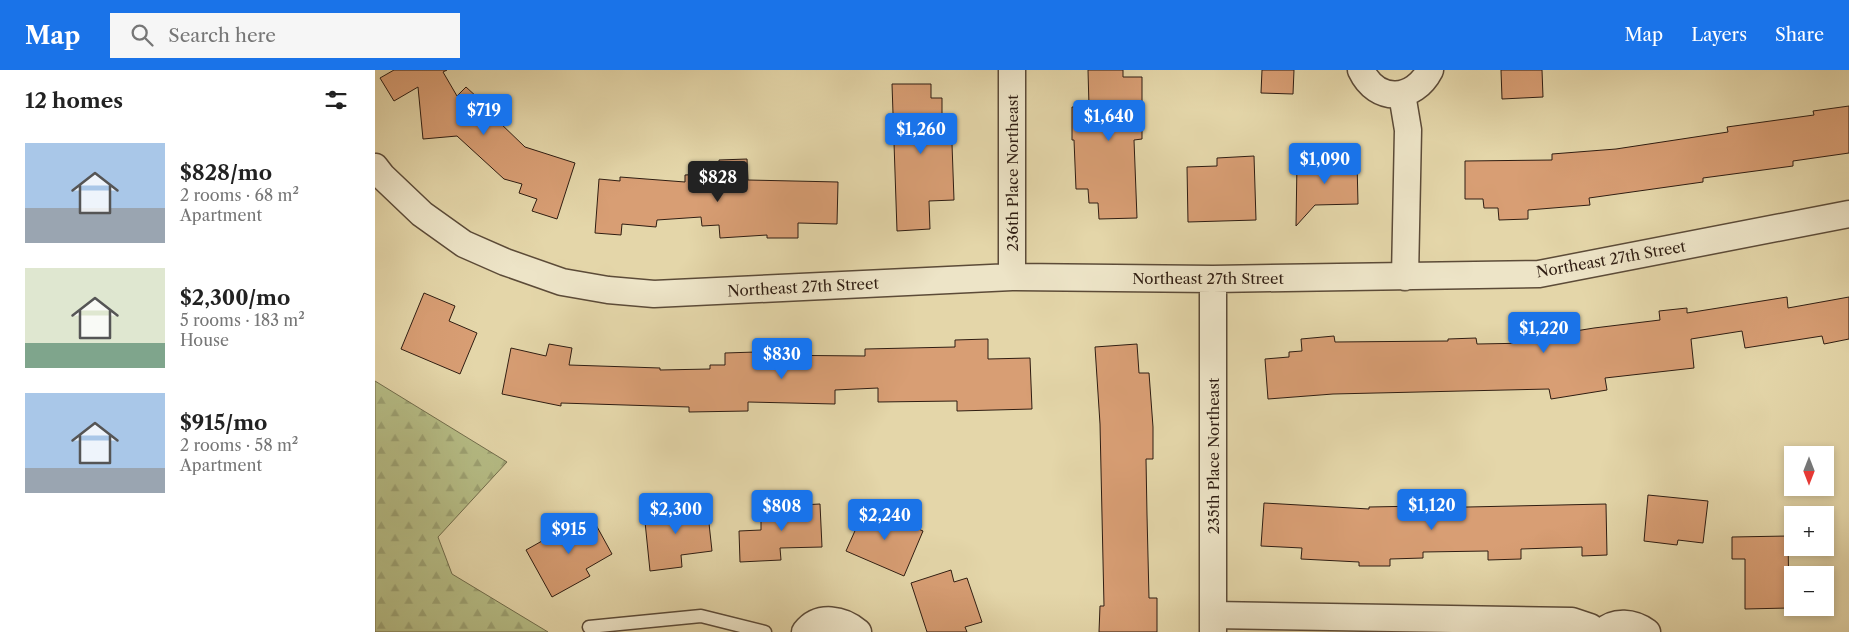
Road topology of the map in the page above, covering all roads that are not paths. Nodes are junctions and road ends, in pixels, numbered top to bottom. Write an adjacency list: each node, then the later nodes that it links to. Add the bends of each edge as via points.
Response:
1 (1012, 70): 7 (street, 236th Place Northeast)
2 (1361, 70): 4 (street, via 1371,86 1381,92)
3 (1430, 70): 4 (street, via 1414,90)
4 (1402, 94): 8 (street, via 1408,130)
5 (375, 167): 7 (street, Northeast 27th Street, via 422,214 464,244 562,282 608,290 654,294)
6 (1849, 214): 8 (street, Northeast 27th Street, via 1539,274)
7 (1012, 277): 9 (street, Northeast 27th Street)
8 (1405, 277): 9 (street, Northeast 27th Street)
9 (1213, 280): 10 (street, 235th Place Northeast)
10 (1213, 623): 15 (street, via 1572,621)
11 (589, 626): 12 (lane, via 701,616)
12 (765, 632)
13 (805, 632): 14 (street, via 817,623 839,620)
14 (858, 632)
15 (1596, 632)
16 (1601, 632): 17 (street, via 1625,623)
17 (1647, 632)

